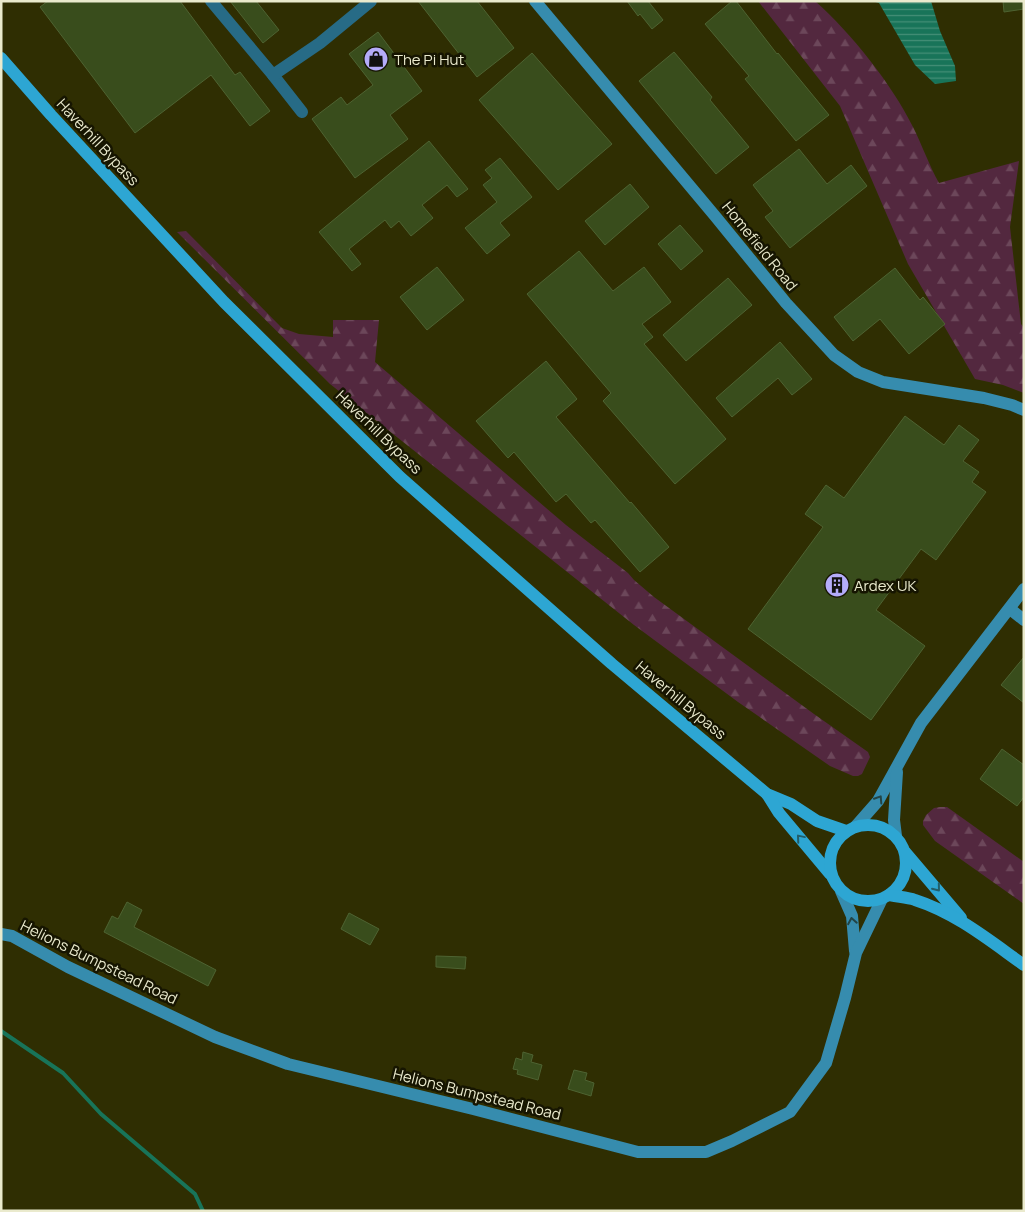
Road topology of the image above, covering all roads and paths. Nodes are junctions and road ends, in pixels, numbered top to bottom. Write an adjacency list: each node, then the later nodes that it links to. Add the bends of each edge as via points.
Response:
1 (211, 1): 5 (street)
2 (371, 1): 5 (street)
3 (535, 1): 7 (street, Homefield Road, via 786,303 834,355 858,372 883,382 984,398)
4 (1, 58): 12 (main road, Haverhill Bypass, via 57,123 224,302 400,477 612,664)
5 (274, 75): 6 (street)
6 (302, 112)
7 (1024, 410)
8 (1024, 589): 9 (street)
9 (1010, 609): 10 (street); 11 (street, via 921,723)
10 (1024, 620)
11 (897, 769): 13 (street, one-way to 11, via 878,801); 14 (street)
12 (767, 794): 13 (main road, Haverhill Bypass, via 791,804 817,821); 16 (main road, Haverhill Bypass, one-way to 12)
13 (851, 828): 14 (main road, via 878,825); 16 (main road, via 837,840 831,851)
14 (896, 836): 15 (main road)
15 (905, 852): 18 (main road, via 906,871 899,885); 19 (main road, one-way to 19)
16 (832, 876): 17 (main road)
17 (841, 891): 18 (main road, via 868,901); 21 (street, Helions Bumpstead Road, one-way to 17, via 852,916)
18 (885, 897): 19 (main road, via 914,899); 21 (street, Helions Bumpstead Road)
19 (968, 926): 22 (main road)
20 (1, 934): 21 (street, Helions Bumpstead Road, via 12,936 68,967 215,1037 288,1064 638,1152 706,1152 790,1112 826,1063)
21 (856, 953)
22 (1024, 965)

